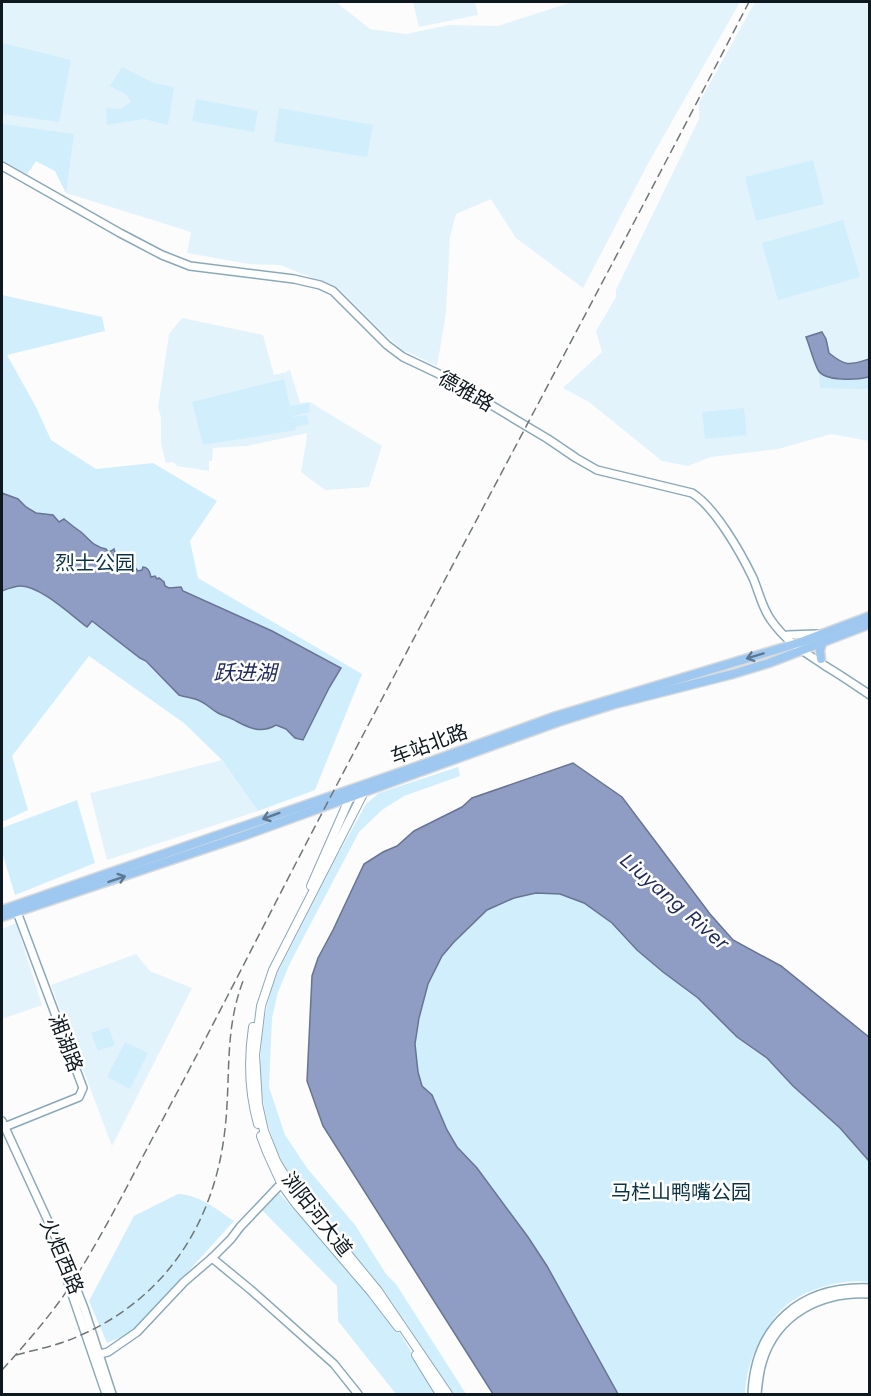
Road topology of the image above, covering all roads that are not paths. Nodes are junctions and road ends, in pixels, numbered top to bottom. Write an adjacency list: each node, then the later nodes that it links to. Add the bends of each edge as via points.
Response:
1 (2, 164): 4 (street, 德雅路, via 163,252 191,263 294,277 334,289 404,354 441,371 579,457 599,467 696,491 715,510 738,545 772,618); 6 (street, 德雅路, via 120,233 190,266 320,285 338,296 403,357 441,375 597,470 692,493 716,516 735,546 770,619)
2 (870, 616): 5 (main road, 车站北路)
3 (870, 624): 5 (main road, 车站北路)
4 (788, 635): 5 (street); 6 (street, 德雅路)
5 (821, 638): 6 (main road, 车站北路); 7 (main road)
6 (799, 647): 7 (street, 德雅路); 8 (street, 德雅路); 9 (main road, 车站北路, via 733,674 615,704); 9 (main road, 车站北路, one-way to 9, via 556,716 371,782)
7 (821, 659): 8 (street, 德雅路)
8 (870, 693)
9 (360, 790): 10 (main road, 车站北路); 11 (main road, 车站北路, one-way to 11); 15 (main road, 浏阳河大道, via 273,970 261,1006 255,1055 258,1104 264,1131)
10 (351, 796): 12 (main road, 车站北路, one-way to 10); 15 (main road, 浏阳河大道, via 256,1006 249,1058 254,1111 267,1152)
11 (2, 910)
12 (17, 912): 13 (main road, 车站北路); 14 (street, 湘湖路, via 83,1088 78,1097)
13 (2, 917)
14 (2, 1127): 19 (street, 火炬西路, via 60,1247 84,1308)
15 (285, 1183): 16 (street); 23 (main road, 浏阳河大道, via 296,1204 400,1331); 24 (main road, 浏阳河大道, via 378,1291)
16 (212, 1258): 19 (street, via 137,1332 108,1352); 22 (street, via 334,1364)
17 (870, 1288): 25 (street, via 828,1292 791,1310 763,1346)
18 (870, 1294): 26 (street, via 840,1294 795,1314 768,1348)
19 (96, 1355): 20 (street, 火炬西路); 21 (street, 火炬西路)
20 (106, 1395)
21 (112, 1395)
22 (358, 1395)
23 (440, 1395)
24 (448, 1395)
25 (752, 1395)
26 (757, 1395)

